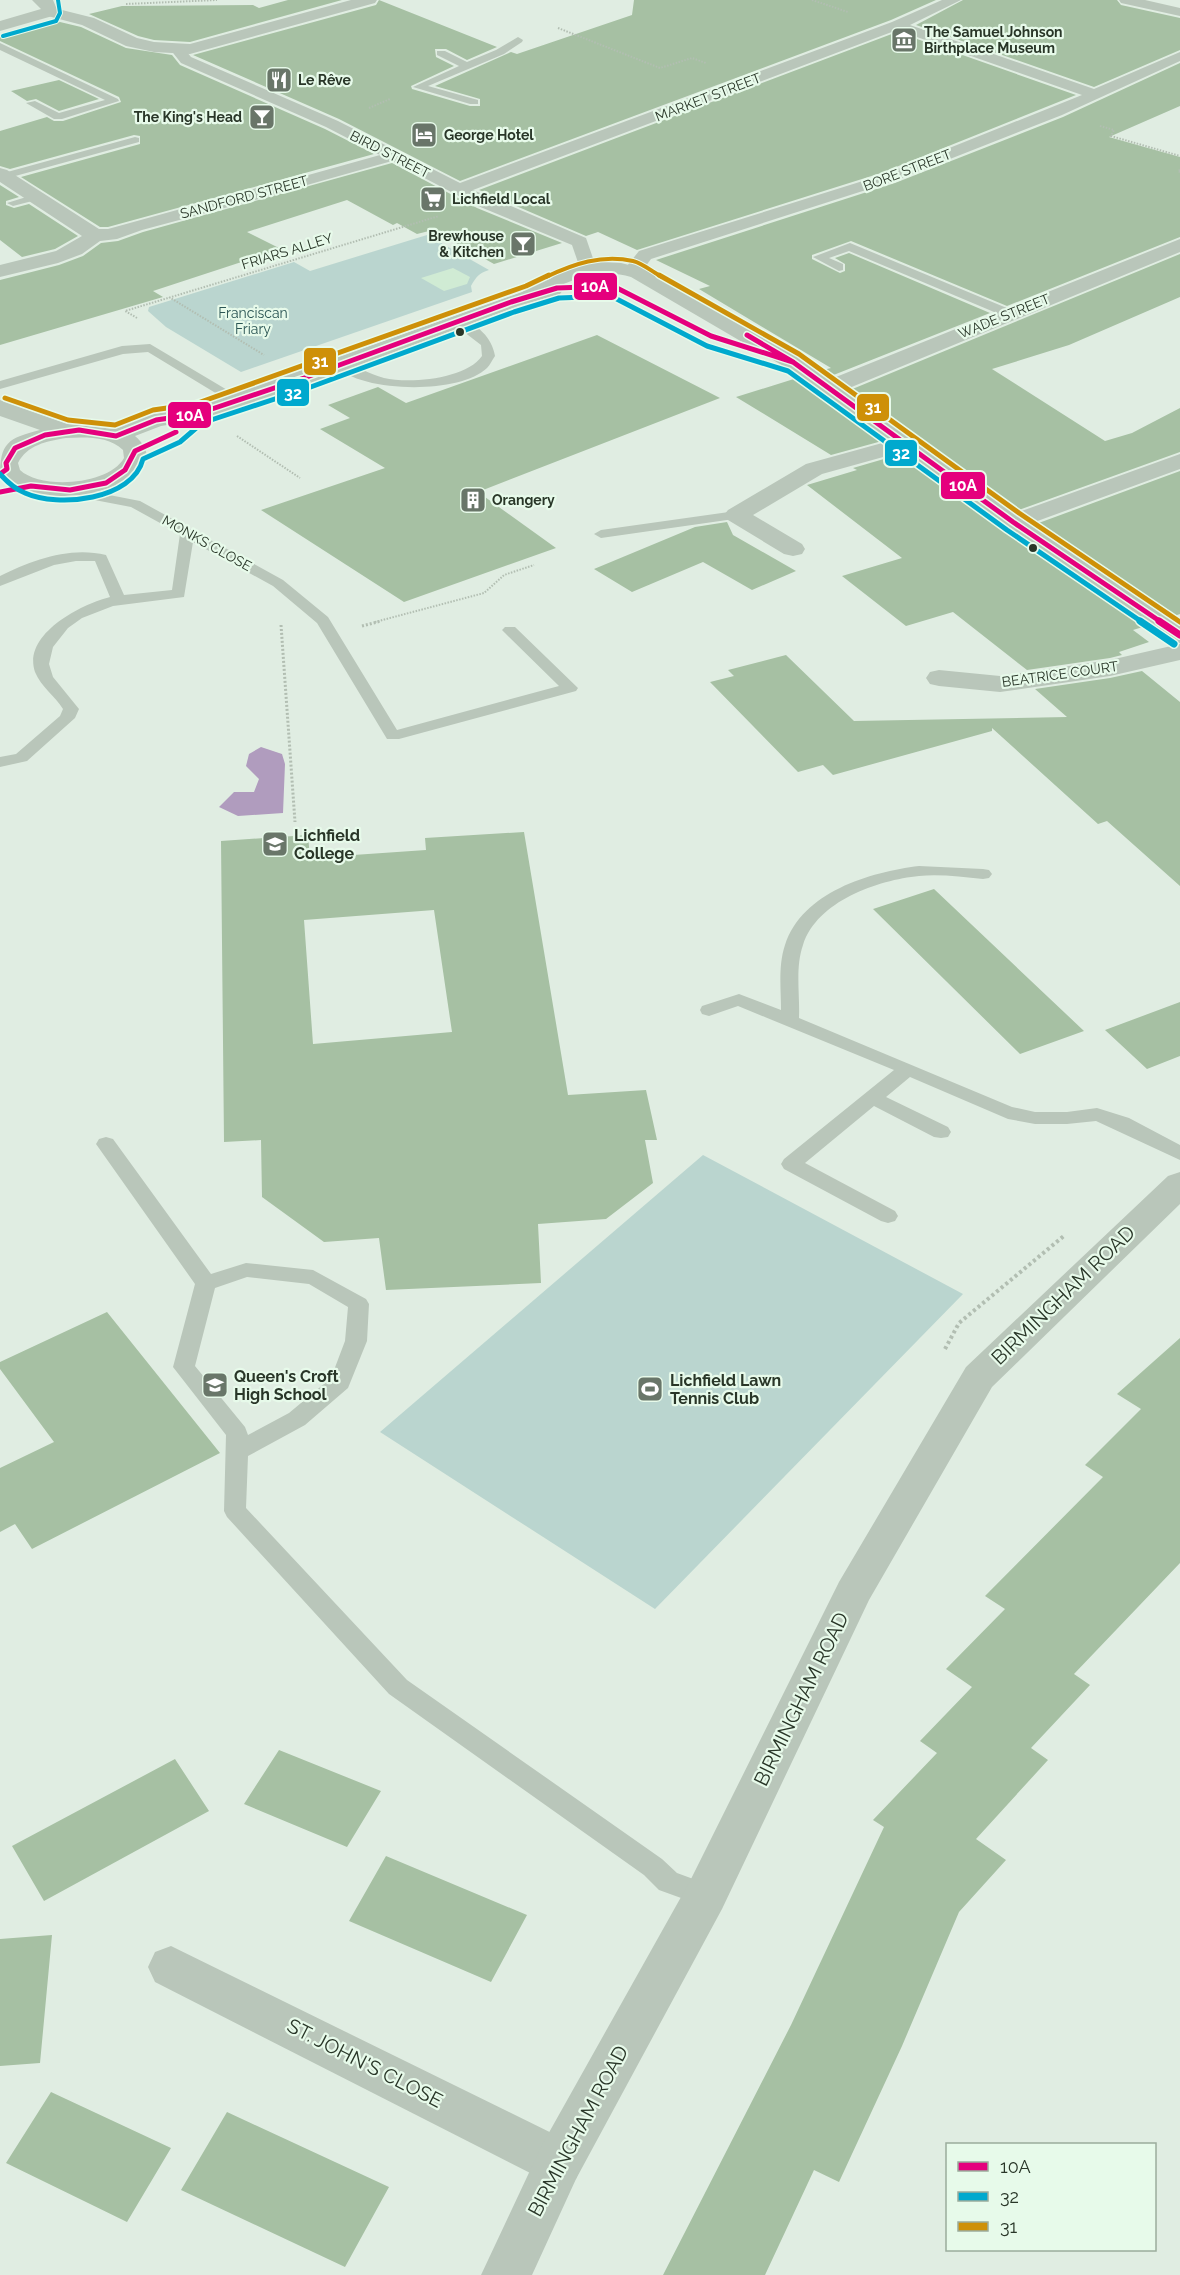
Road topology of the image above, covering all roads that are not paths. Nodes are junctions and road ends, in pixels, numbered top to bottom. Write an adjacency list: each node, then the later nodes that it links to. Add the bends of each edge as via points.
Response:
1 (369, 0): 10 (street, BIRD STREET, via 204,47)
2 (954, 0): 6 (street, MARKET STREET)
3 (1126, 0): 5 (street)
4 (45, 6): 7 (street); 10 (street, BIRD STREET, via 132,42)
5 (1180, 12)
6 (897, 25): 14 (street); 21 (street, MARKET STREET)
7 (0, 26)
8 (518, 40): 13 (lane)
9 (0, 46): 16 (lane, via 114,101 58,117)
10 (177, 49): 18 (street, BIRD STREET, via 186,60 332,124)
11 (441, 53): 13 (lane)
12 (1180, 56): 14 (street, BORE STREET)
13 (467, 66): 15 (lane, via 418,87)
14 (1096, 95): 28 (street, BORE STREET, via 888,178 645,255)
15 (474, 102)
16 (31, 104)
17 (135, 140): 19 (lane)
18 (393, 156): 20 (street, SANDFORD STREET); 21 (street, BIRD STREET)
19 (2, 175): 22 (street)
20 (300, 182): 24 (street, SANDFORD STREET, via 110,235)
21 (460, 189): 29 (street, BIRD STREET, via 580,242)
22 (36, 197): 23 (lane); 24 (street)
23 (13, 202)
24 (95, 235): 27 (street, SANDFORD STREET, via 67,254)
25 (1180, 245): 30 (street, WADE STREET)
26 (839, 267): 30 (lane, via 819,257 850,248)
27 (0, 271)
28 (632, 271): 29 (street, via 614,269); 32 (street)
29 (595, 278): 31 (street); 32 (street, via 711,336)
30 (1010, 314): 35 (street, WADE STREET)
31 (459, 322): 33 (street); 33 (lane, via 488,347 489,356 484,364 470,372 429,384 400,385 375,381)
32 (793, 362): 35 (street)
33 (340, 365): 36 (street)
34 (0, 384): 36 (lane, via 122,350 150,348)
35 (829, 388): 41 (street)
36 (237, 400): 38 (street)
37 (5, 410): 39 (street); 44 (street)
38 (196, 414): 40 (street, via 156,420); 42 (street, via 175,433)
39 (66, 431): 40 (street, via 92,430); 44 (street, via 45,435)
40 (116, 436): 42 (street)
41 (904, 444): 50 (street, via 814,469); 51 (street)
42 (135, 451): 45 (street, via 129,468)
43 (1180, 462): 51 (street)
44 (7, 464): 46 (street, via 12,477)
45 (116, 477): 47 (street); 49 (lane)
46 (30, 486): 47 (street); 48 (street)
47 (63, 490): 49 (lane)
48 (0, 492)
49 (135, 504): 52 (lane, MONKS CLOSE)
50 (736, 515): 53 (lane); 54 (street)
51 (1013, 522): 58 (street)
52 (187, 532): 56 (lane, via 179,594 141,595); 57 (lane, MONKS CLOSE, via 278,583 323,620 393,736 570,688)
53 (601, 534)
54 (793, 549)
55 (0, 582): 56 (lane, via 51,562 91,555 101,558)
56 (119, 601): 61 (lane, via 95,607 54,633 40,661 49,683 71,710 67,718 21,758)
57 (510, 630)
58 (1180, 635)
59 (1180, 652): 60 (street, BEATRICE COURT, via 1110,668 1000,684)
60 (939, 678)
61 (0, 762)
62 (983, 874): 64 (lane, via 911,872 876,880 845,892 809,918 794,941)
63 (709, 1010): 64 (lane, via 739,1000)
64 (790, 1021): 65 (lane)
65 (908, 1069): 66 (lane); 69 (lane, via 1008,1113 1035,1118 1097,1114)
66 (873, 1098): 67 (lane); 71 (lane, via 791,1164)
67 (941, 1132)
68 (106, 1144): 72 (lane)
69 (1180, 1153)
70 (1175, 1195): 74 (street, BIRMINGHAM ROAD, via 979,1377 853,1593)
71 (888, 1216)
72 (206, 1283): 73 (lane, via 184,1368 237,1433); 73 (lane, via 246,1270 313,1278 359,1304 356,1341 340,1382 297,1419)
73 (237, 1451): 74 (lane, via 235,1511 398,1687 653,1867 668,1882)
74 (706, 1895): 76 (street, BIRMINGHAM ROAD)
75 (171, 1967): 76 (street, ST. JOHN'S CLOSE)
76 (559, 2162): 77 (street, BIRMINGHAM ROAD)
77 (506, 2275)

